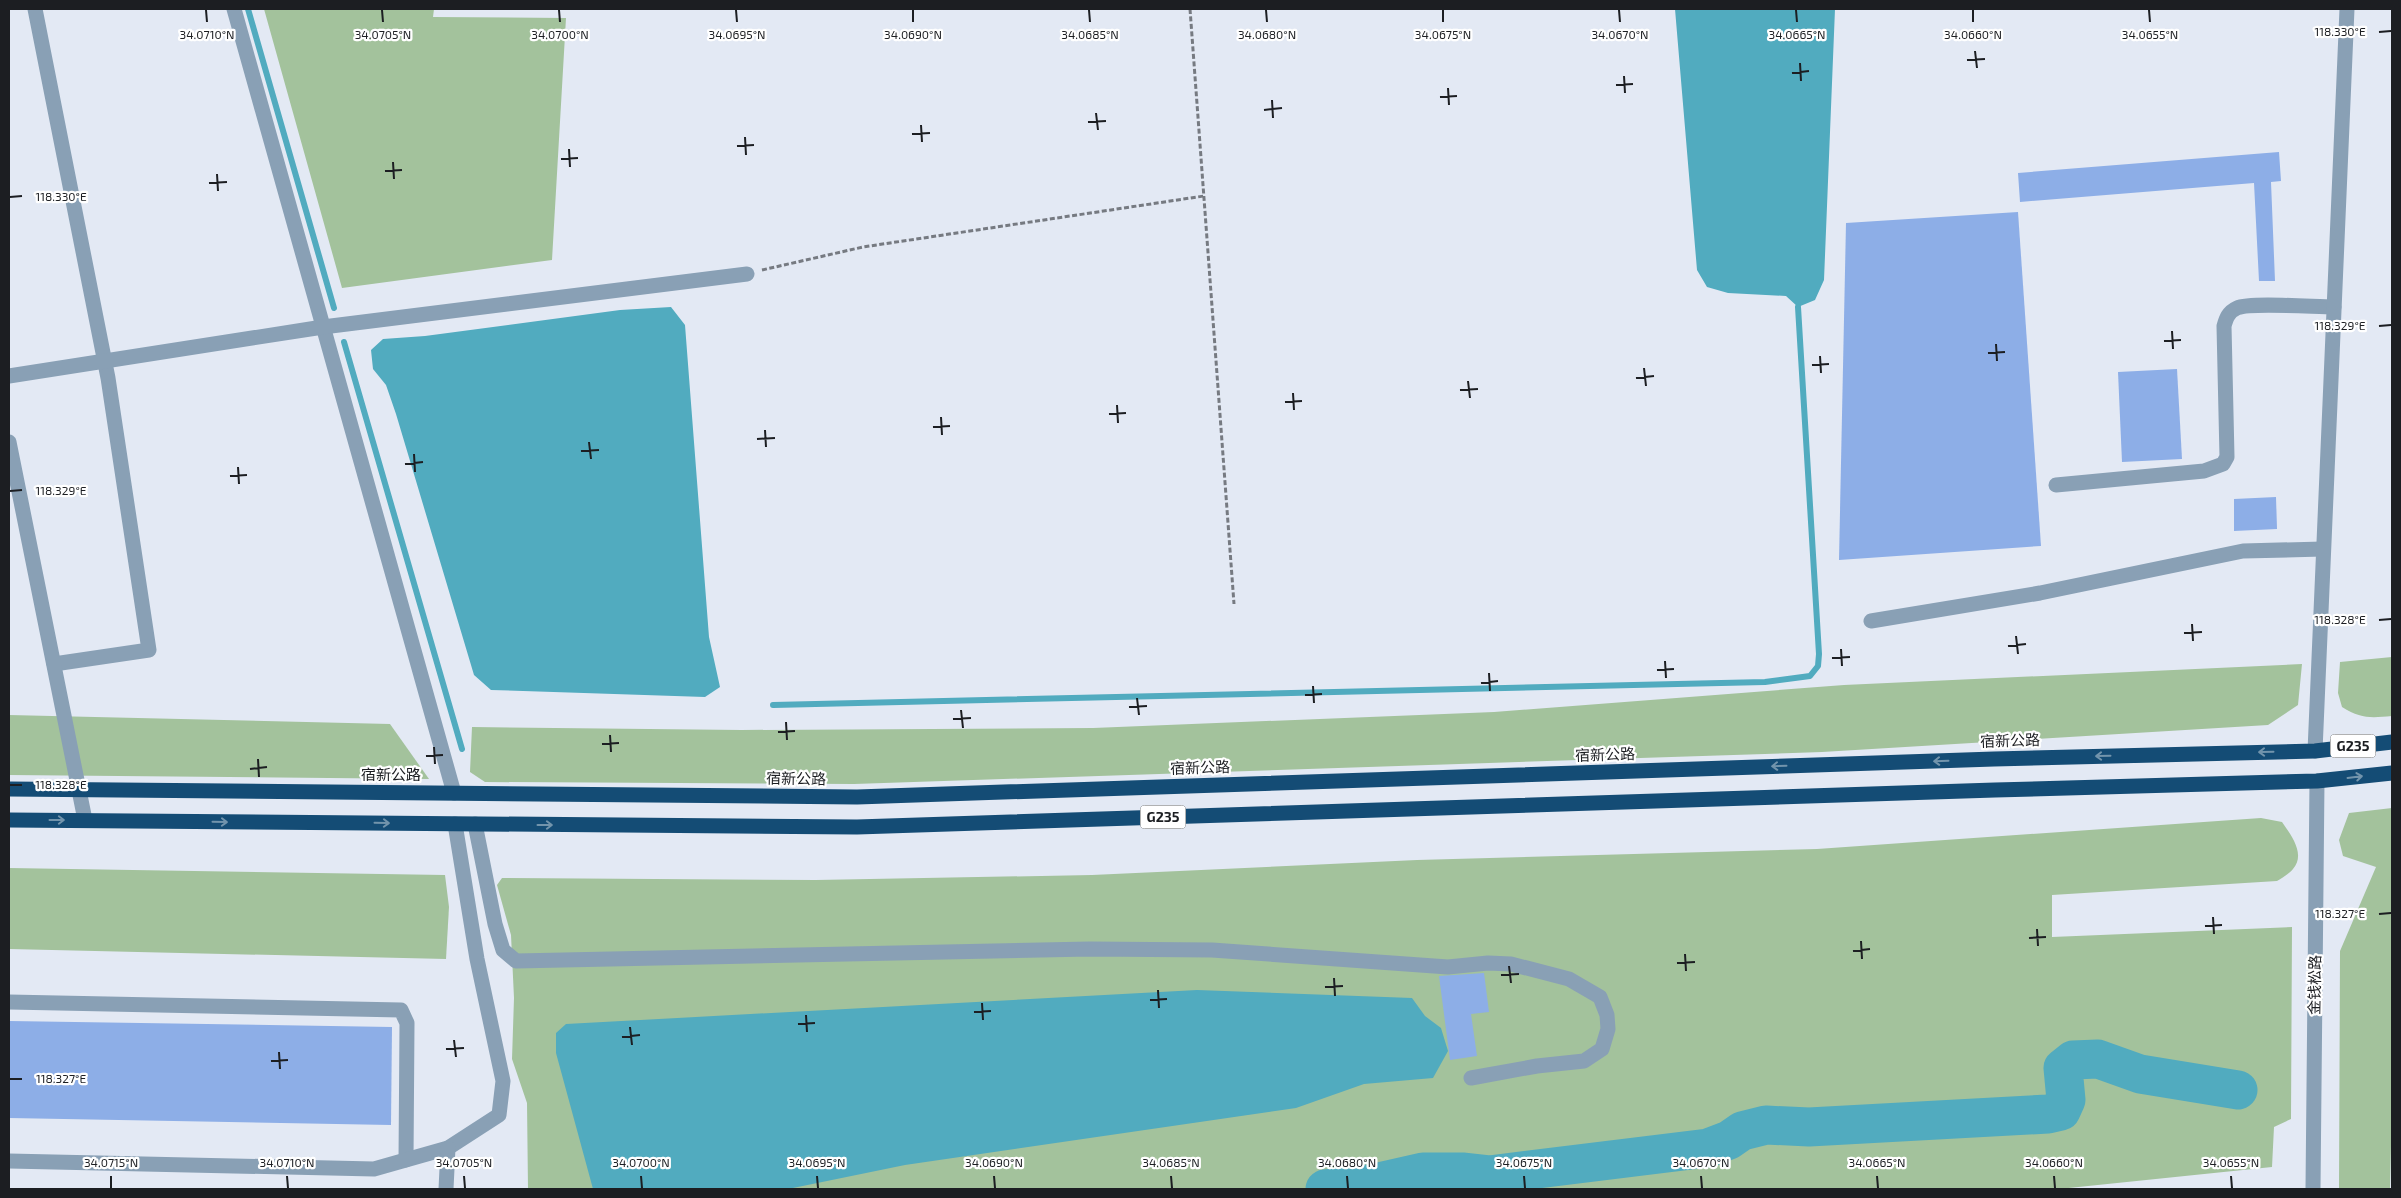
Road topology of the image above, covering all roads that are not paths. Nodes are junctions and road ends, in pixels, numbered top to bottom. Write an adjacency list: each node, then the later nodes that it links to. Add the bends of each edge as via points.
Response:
1 (35, 9): 7 (street)
2 (234, 9): 6 (street)
3 (2348, 9): 5 (street)
4 (747, 274): 6 (street)
5 (2334, 307): 10 (street, via 2251,306 2237,308 2227,315 2224,326 2226,457 2223,464 2204,471); 11 (street)
6 (323, 326): 7 (street); 20 (street)
7 (104, 361): 8 (street); 13 (street, via 150,650)
8 (9, 376)
9 (9, 442): 13 (street)
10 (2056, 485)
11 (2323, 549): 12 (street, via 2243,551 2040,593); 15 (street)
12 (1872, 620)
13 (54, 664): 19 (street)
14 (2392, 742): 15 (highway, 宿新公路 / G235)
15 (2314, 751): 20 (highway, 宿新公路 / G235, one-way to 20, via 857,797)
16 (2392, 772): 17 (highway, G235, one-way to 16)
17 (2317, 781): 24 (highway, G235, one-way to 17, via 857,827); 31 (street, 金钱松路)
18 (9, 789): 19 (highway, 宿新公路 / G235)
19 (79, 790): 20 (highway, 宿新公路 / G235); 22 (street)
20 (454, 793)
21 (9, 820): 22 (highway, G235, one-way to 22)
22 (85, 820): 23 (highway, G235, one-way to 23)
23 (455, 824): 24 (highway, G235); 27 (street, via 477,959 503,1082 499,1115)
24 (475, 824): 26 (street, via 495,924 503,950 516,960 1090,949 1212,950 1448,967 1511,964 1569,979 1600,996 1608,1030 1602,1049 1584,1061)
25 (9, 1002): 28 (street, via 402,1010 407,1023)
26 (1471, 1078)
27 (448, 1148): 28 (street); 30 (street)
28 (406, 1160): 29 (street, via 374,1169)
29 (9, 1161)
30 (446, 1189)
31 (2313, 1189)

